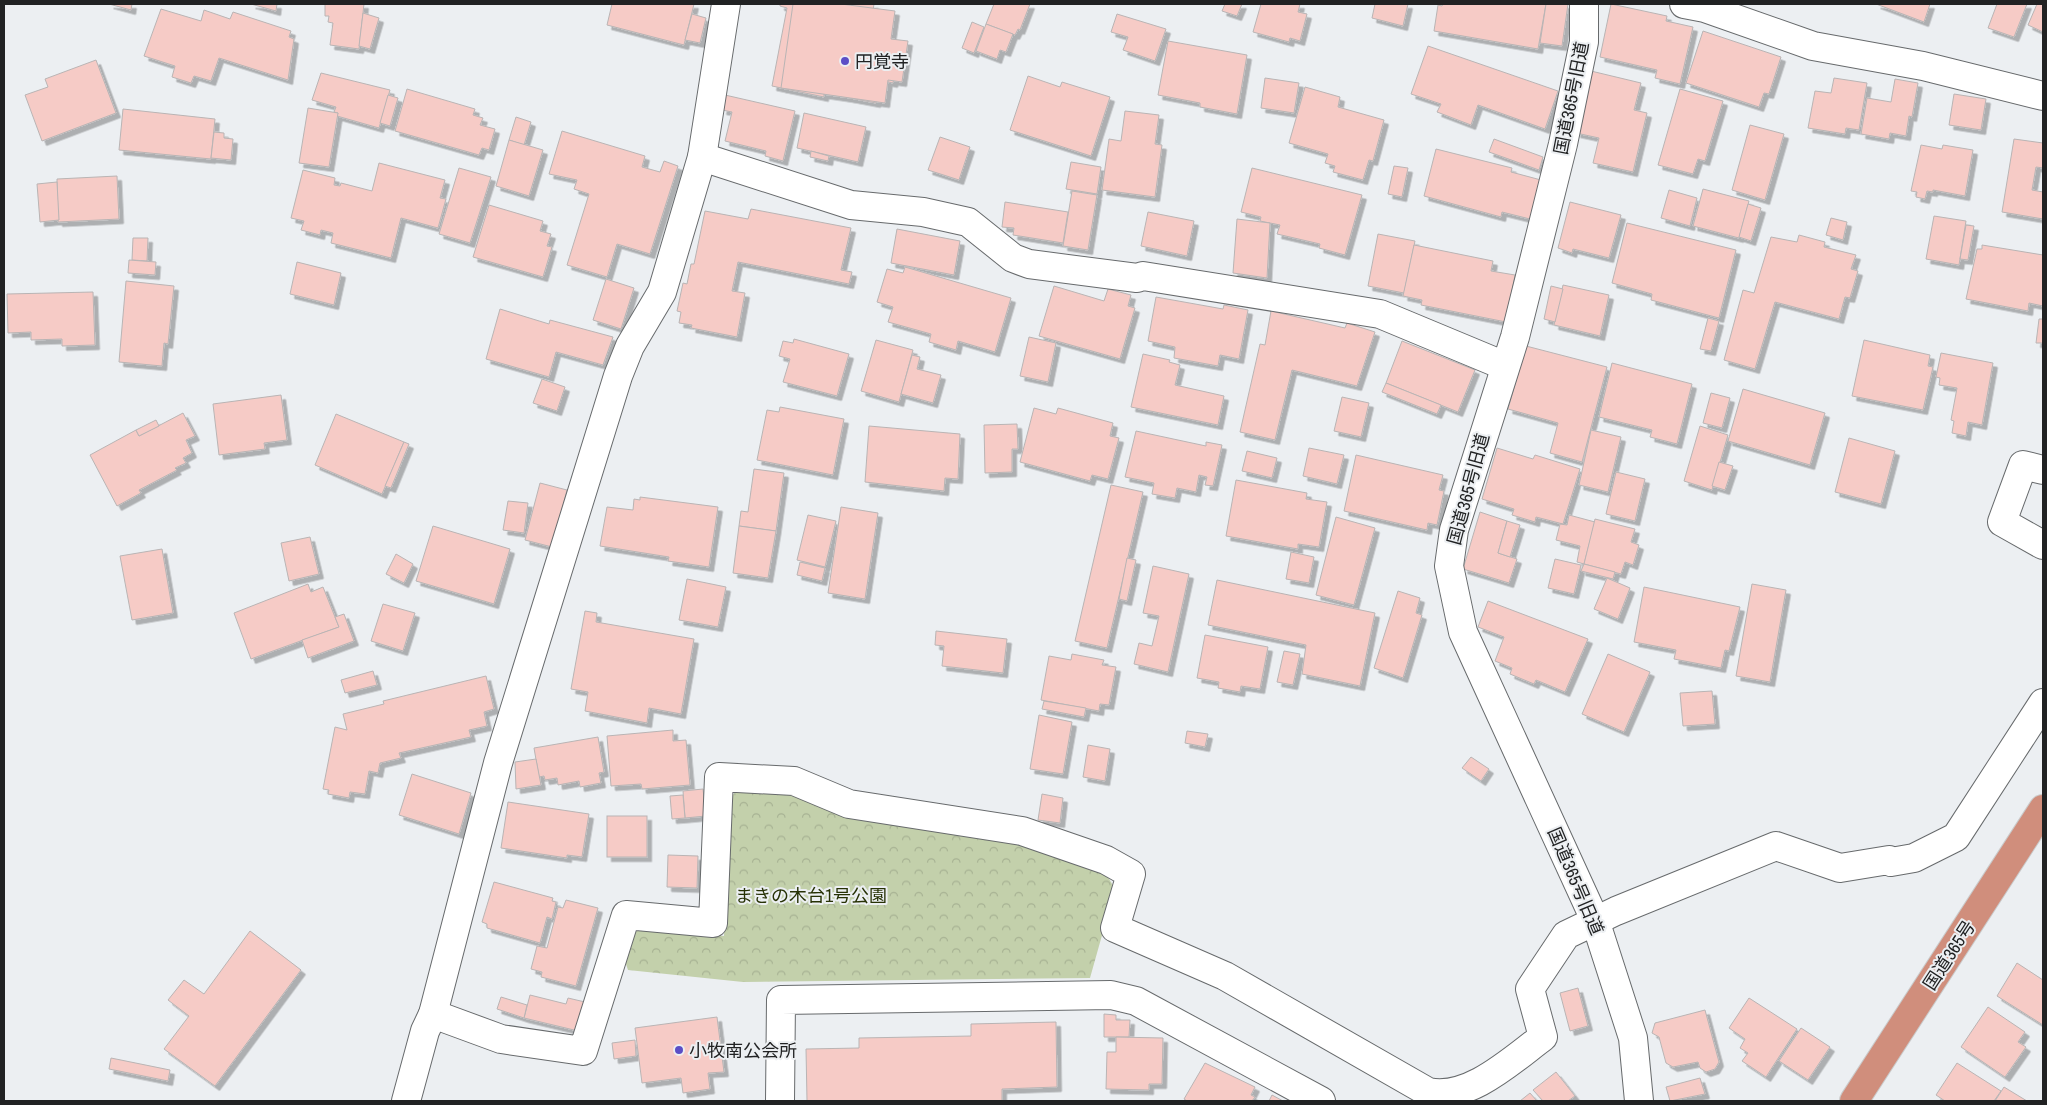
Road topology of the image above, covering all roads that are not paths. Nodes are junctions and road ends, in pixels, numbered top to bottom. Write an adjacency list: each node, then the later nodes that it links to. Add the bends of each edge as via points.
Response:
1 (726, 4): 5 (street)
2 (1584, 4): 6 (street, 国道365号旧道, via 1584,42 1575,95)
3 (1684, 4): 4 (street, via 1705,8 1812,46 1923,66)
4 (2043, 96)
5 (702, 157): 6 (street, via 852,205 924,212 968,222 1013,258 1029,264 1137,278 1153,277 1380,314); 12 (street, via 662,292 630,346 618,376 498,763)
6 (1505, 366): 11 (street, 国道365号旧道, via 1454,530 1449,566 1463,632)
7 (2043, 470): 8 (street, via 2023,465 2002,522)
8 (2043, 545)
9 (2043, 703): 11 (street, via 1956,837 1914,858 1840,868 1776,846)
10 (2043, 808): 17 (highway, 国道365号)
11 (1595, 920): 12 (street, via 1566,935 1530,989 1543,1037 1485,1080 1441,1095 1428,1092 1225,976 1115,928 1131,874 1106,860 1022,831 849,804 794,780 719,777 712,923 626,915 583,1050 501,1039); 16 (street, 国道365号旧道, via 1633,1038)
12 (433, 1014): 13 (street, via 425,1031)
13 (406, 1101)
14 (780, 1101): 15 (street, via 781,1000 1111,995 1136,1001)
15 (1321, 1101)
16 (1639, 1101)
17 (1854, 1101)

